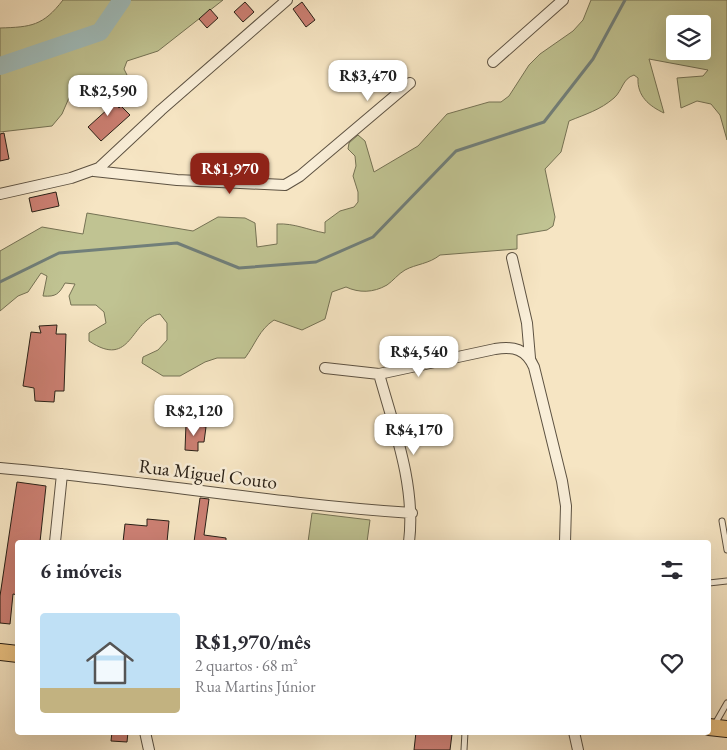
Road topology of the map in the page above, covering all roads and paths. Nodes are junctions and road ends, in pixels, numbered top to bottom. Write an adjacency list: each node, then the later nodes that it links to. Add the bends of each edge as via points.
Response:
1 (287, 0): 5 (street)
2 (563, 0): 3 (street)
3 (493, 62)
4 (410, 83): 5 (street, via 300,176 285,185 177,180)
5 (94, 171): 6 (street)
6 (0, 194)
7 (512, 258): 8 (street)
8 (530, 358): 10 (street, via 513,348 495,349); 17 (street, via 563,487)
9 (325, 368): 10 (street)
10 (380, 374): 13 (street)
11 (0, 468): 12 (street, Rua Miguel Couto)
12 (62, 474): 13 (street, Rua Miguel Couto, via 279,501); 15 (street)
13 (412, 513): 16 (street)
14 (722, 522): 18 (lane)
15 (54, 540)
16 (409, 540)
17 (565, 540)
18 (727, 550)
19 (727, 581): 20 (lane)
20 (711, 583)
21 (0, 652): 22 (main road)
22 (15, 654)
23 (727, 703): 24 (lane)
24 (716, 728)
25 (146, 735): 28 (street)
26 (465, 735): 29 (lane)
27 (575, 735): 30 (street)
28 (149, 750)
29 (464, 750)
30 (578, 750)

